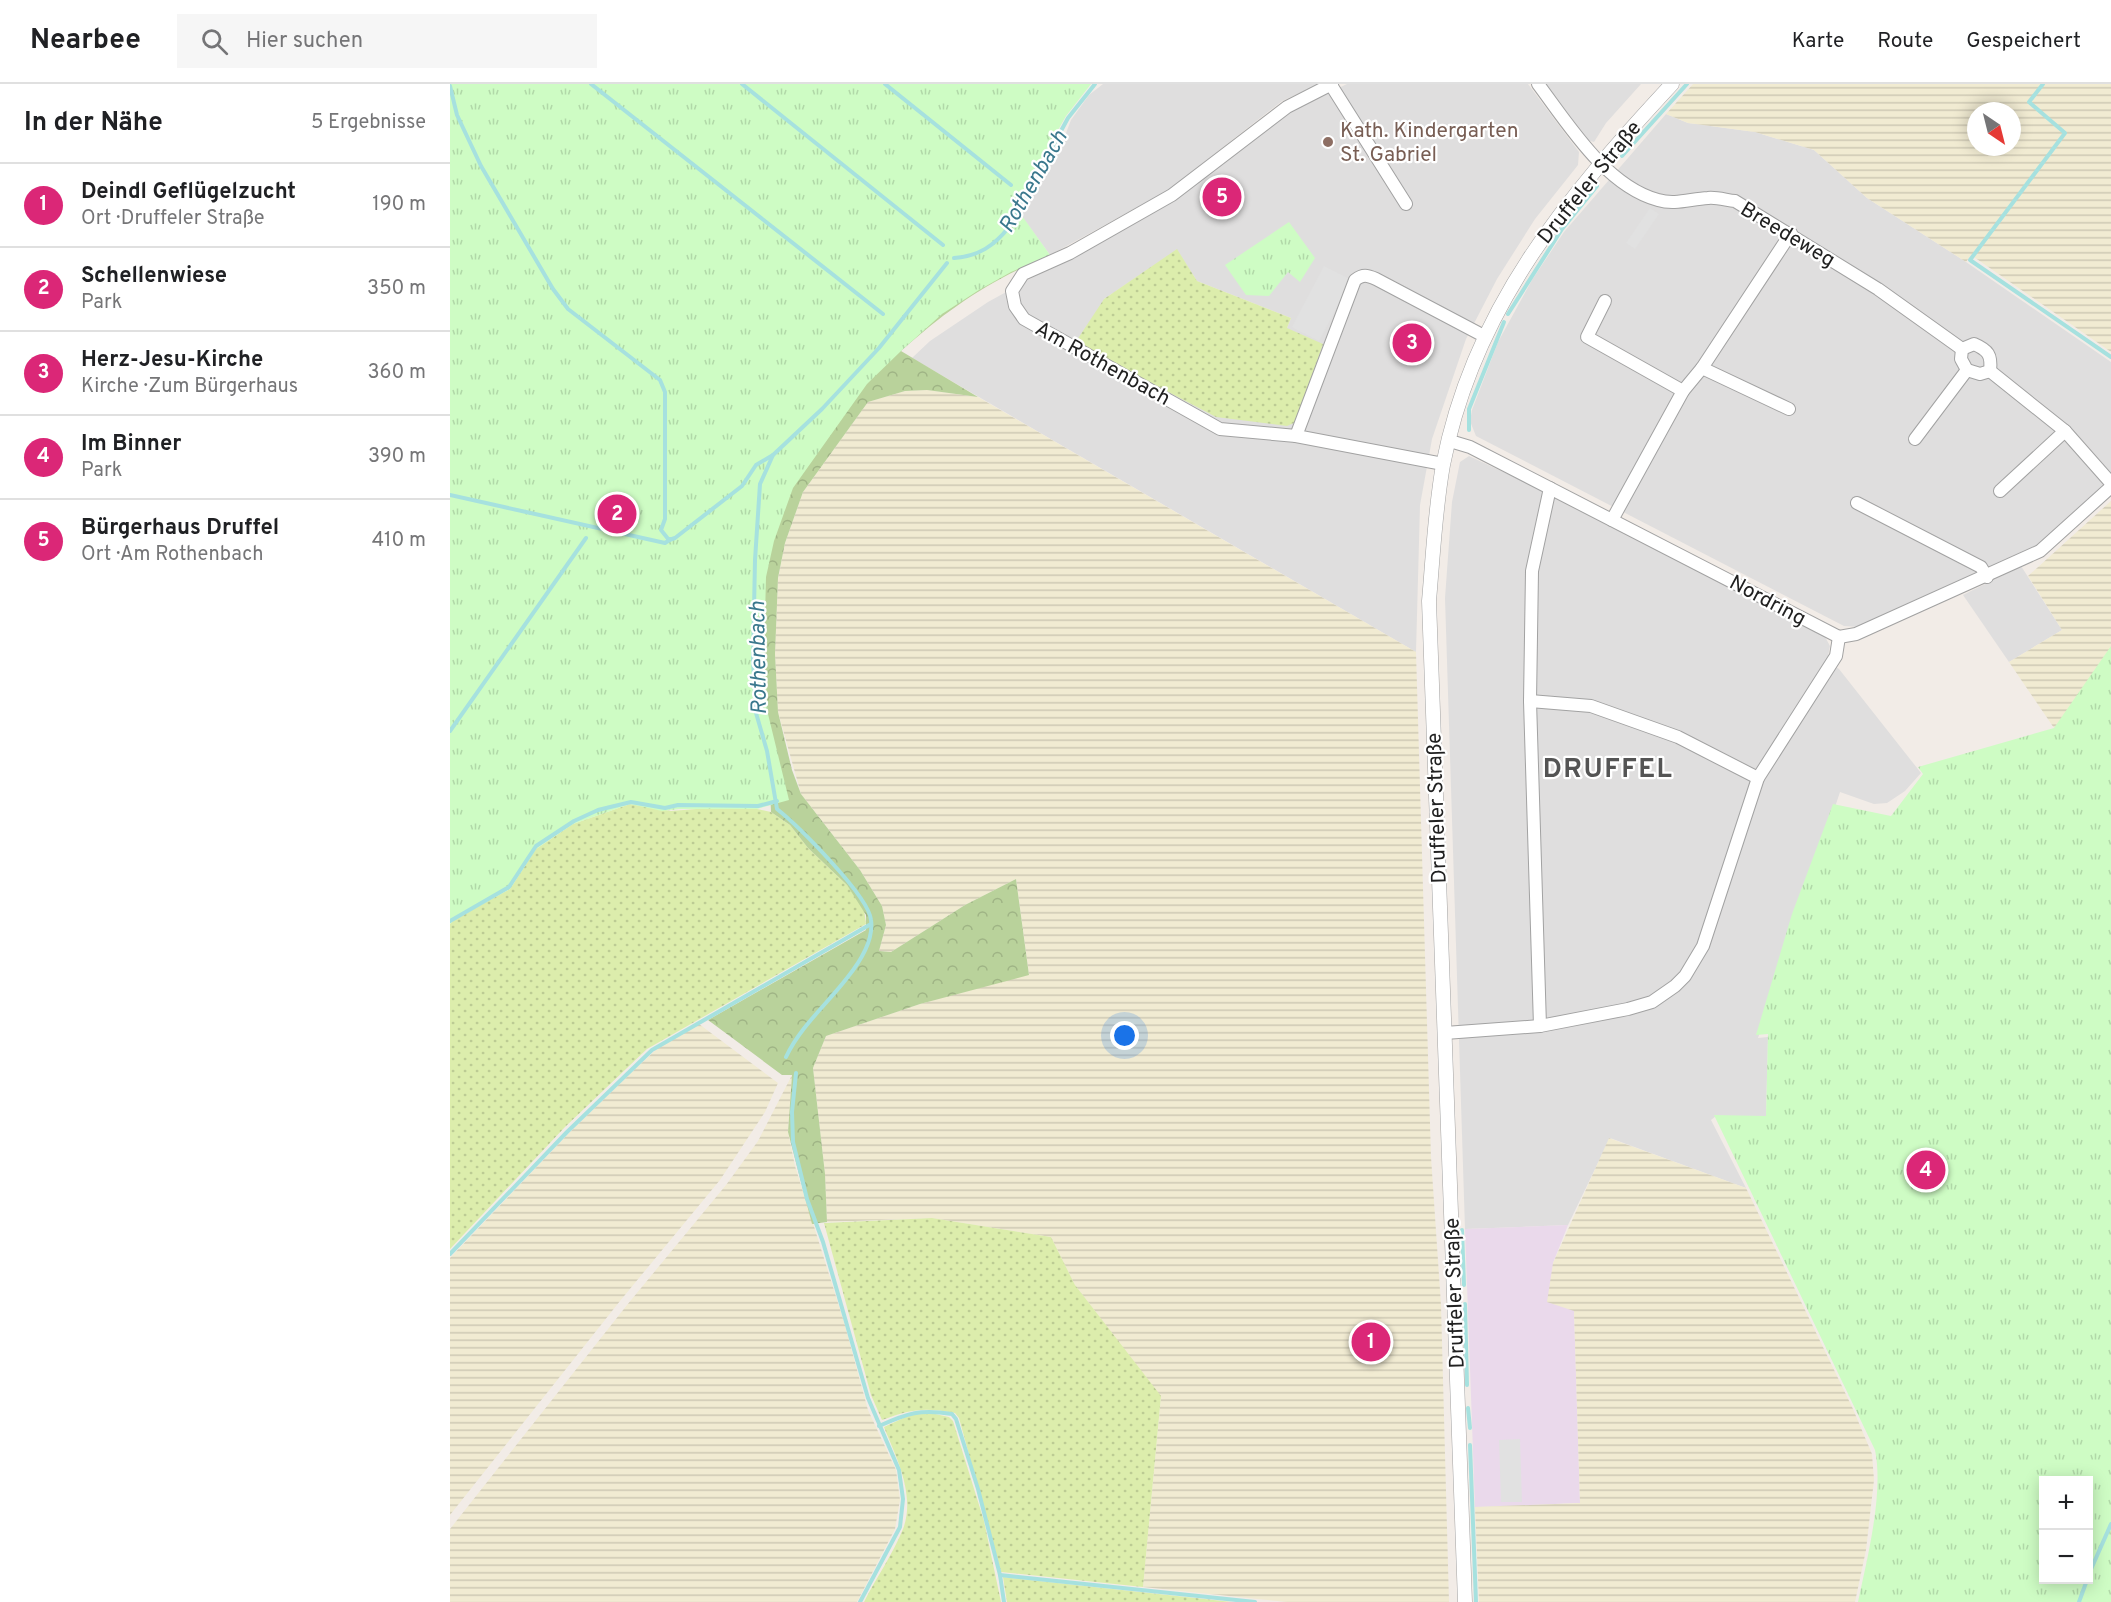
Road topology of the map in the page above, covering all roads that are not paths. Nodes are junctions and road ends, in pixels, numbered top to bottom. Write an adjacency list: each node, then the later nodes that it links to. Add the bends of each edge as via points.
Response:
1 (1332, 84): 5 (street, Am Rothenbach); 16 (street, Am Rothenbach, via 1287,107 1172,195 1070,253 1023,274 1012,291 1015,306 1024,319 1220,429)
2 (1538, 84): 4 (street, Breedeweg)
3 (1672, 84): 4 (street, Druffeler Straße)
4 (1602, 164): 6 (street, Breedeweg, via 1636,192 1659,201 1735,201); 8 (street, Druffeler Straße, via 1548,227)
5 (1406, 204)
6 (1791, 233): 9 (street, Breedeweg); 10 (street)
7 (1605, 301): 13 (street, via 1587,337)
8 (1484, 336): 16 (street, via 1367,275 1361,276 1355,280 1334,330); 18 (street, Druffeler Straße)
9 (1962, 349): 11 (street, via 1961,359); 12 (street, Breedeweg, via 1974,344 1986,349 1992,358)
10 (1702, 368): 13 (street); 14 (street)
11 (1967, 369): 12 (street, via 1980,374); 17 (street)
12 (1990, 371): 15 (street, Breedeweg)
13 (1683, 391): 24 (street)
14 (1790, 409)
15 (2064, 431): 20 (street, Breedeweg); 22 (street)
16 (1296, 436): 19 (street, Am Rothenbach)
17 (1915, 439)
18 (1450, 441): 19 (street, Druffeler Straße); 21 (street, Nordring, via 1470,447)
19 (1443, 464): 30 (street, Druffeler Straße, via 1429,601)
20 (2111, 485): 25 (street, Breedeweg, via 2040,550)
21 (1550, 488): 24 (street, Nordring); 27 (street, via 1532,571)
22 (2000, 491)
23 (1857, 503): 25 (street, via 1981,567)
24 (1612, 520): 26 (street, Nordring)
25 (1987, 577): 26 (street, Breedeweg, via 1856,634)
26 (1839, 637): 28 (street, via 1836,656)
27 (1530, 701): 28 (street, via 1591,706 1678,737); 29 (street)
28 (1758, 778): 29 (street, via 1703,946 1685,976 1652,1002)
29 (1540, 1026): 30 (street)
30 (1444, 1033): 31 (street, Druffeler Straße)
31 (1465, 1602)

